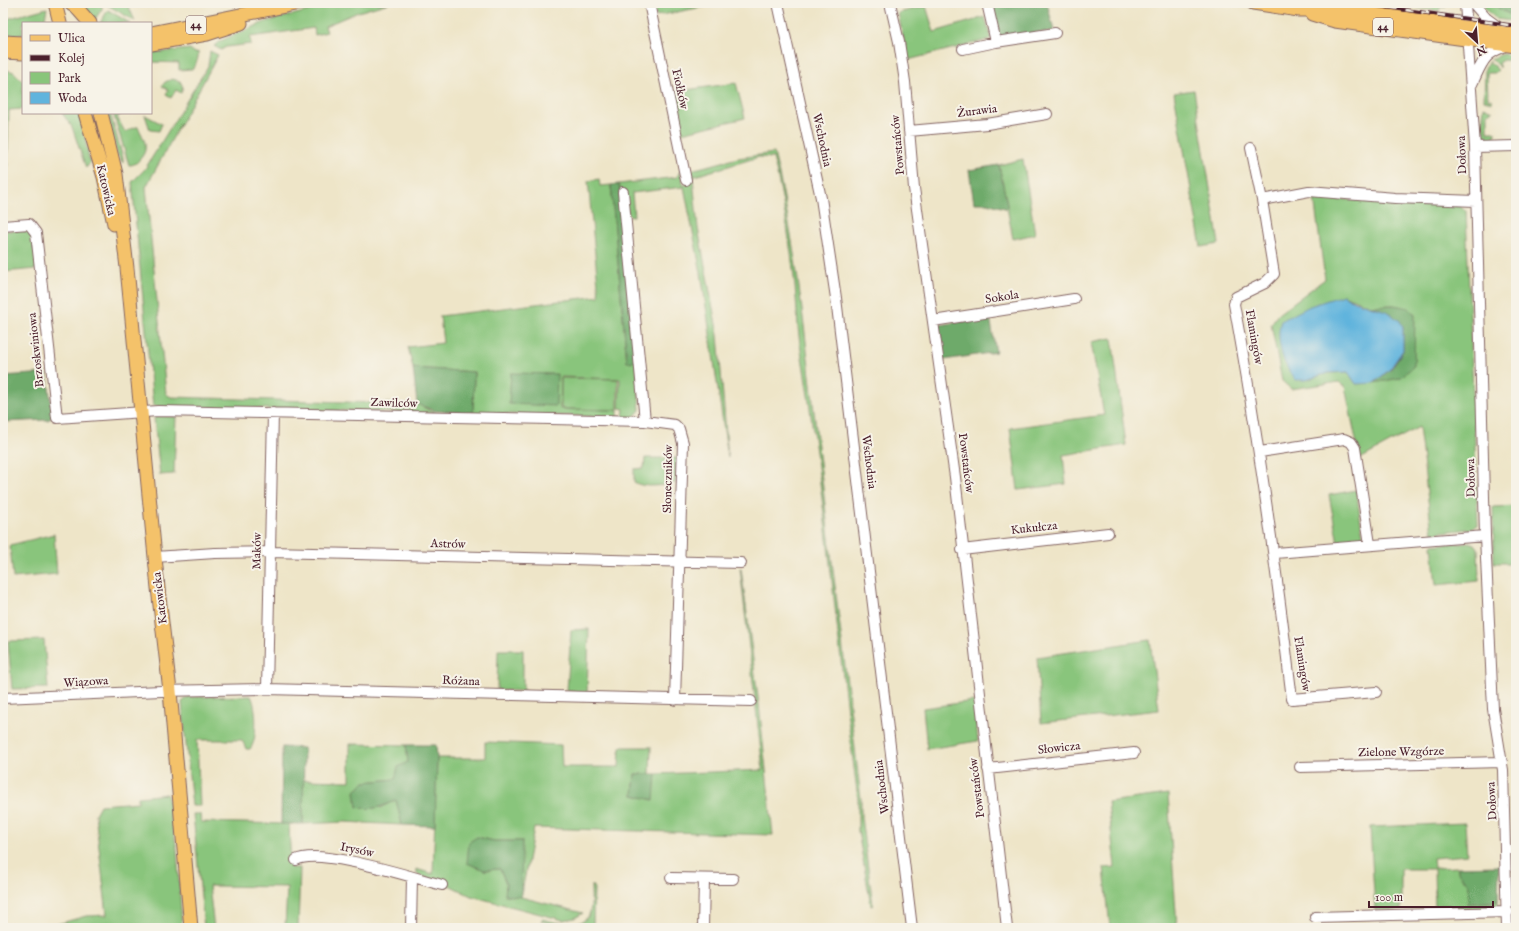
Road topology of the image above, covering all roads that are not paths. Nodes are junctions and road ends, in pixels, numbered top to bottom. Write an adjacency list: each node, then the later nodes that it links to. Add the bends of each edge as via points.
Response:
1 (71, 3): 14 (main road); 15 (main road)
2 (300, 3): 11 (main road, 44)
3 (649, 3): 34 (street, Fiołków)
4 (778, 3): 76 (street, Wschodnia, via 821,198 833,276)
5 (890, 3): 30 (street, Powstańców, via 901,54)
6 (987, 3): 21 (street)
7 (1253, 3): 18 (main road, 44, via 1299,10 1361,12)
8 (1465, 3): 18 (street, Dołowa)
9 (1473, 3): 19 (street)
10 (55, 4): 12 (main road); 13 (main road)
11 (286, 7): 16 (main road, 44); 22 (main road, 44, via 216,32)
12 (51, 22)
13 (60, 22)
14 (76, 22)
15 (89, 22)
16 (152, 33)
17 (1055, 33): 21 (street)
18 (1468, 33): 19 (main road, 44); 26 (street, Dołowa)
19 (1512, 40): 26 (street, via 1485,56)
20 (3, 42): 24 (main road)
21 (996, 42): 23 (street)
22 (152, 44)
23 (963, 49)
24 (21, 51): 25 (main road)
25 (3, 52)
26 (1472, 86): 32 (street, Dołowa)
27 (86, 114): 39 (main road, Katowicka)
28 (101, 114): 39 (main road, Katowicka, via 116,174)
29 (1047, 114): 30 (street, Żurawia, via 987,124)
30 (909, 131): 41 (street, Powstańców, via 914,188)
31 (1516, 146): 32 (street)
32 (1475, 147): 37 (street, Dołowa)
33 (1251, 148): 36 (street, Flamingów)
34 (686, 180)
35 (623, 192): 44 (street)
36 (1262, 200): 37 (street, via 1309,191); 45 (street, Flamingów, via 1274,274 1265,283 1236,297 1234,304)
37 (1476, 201): 47 (street, Dołowa)
38 (3, 226): 42 (street, Brzoskwiniowa, via 30,224 36,233 57,418)
39 (127, 268): 42 (main road, Katowicka)
40 (1074, 299): 41 (street, Sokola)
41 (933, 321): 49 (street, Powstańców, via 955,477)
42 (141, 412): 43 (street, Zawilców); 52 (main road, Katowicka)
43 (273, 413): 44 (street, Zawilców); 50 (street, Maków)
44 (645, 421): 53 (street, Słoneczników, via 675,425 682,436)
45 (1260, 452): 48 (street, via 1344,438 1351,442 1355,448); 51 (street, Flamingów)
46 (1108, 533): 49 (street, Kukułcza)
47 (1486, 536): 48 (street); 62 (street, Dołowa, via 1493,709)
48 (1370, 544): 51 (street)
49 (962, 550): 64 (street, Powstańców)
50 (270, 552): 52 (street, Astrów); 53 (street, Astrów); 55 (street, Maków)
51 (1275, 553): 57 (street, Flamingów, via 1292,698)
52 (155, 557): 56 (main road, Katowicka)
53 (679, 562): 54 (street, Astrów); 59 (street, Słoneczników)
54 (741, 563)
55 (267, 689): 56 (street, Różana); 59 (street, Różana)
56 (170, 691): 58 (street, Wiązowa); 73 (main road, Katowicka)
57 (1376, 692)
58 (3, 698)
59 (675, 700): 60 (street, Różana)
60 (751, 701)
61 (1134, 753): 64 (street, Słowicza)
62 (1502, 762): 63 (street, Zielone Wzgórze); 71 (street, Dołowa)
63 (1300, 767)
64 (988, 769): 77 (street, Powstańców)
65 (296, 860): 66 (street, Irysów, via 332,858 367,864)
66 (412, 877): 70 (street, Irysów); 74 (street)
67 (671, 878): 68 (street)
68 (704, 879): 69 (street); 75 (street)
69 (733, 879)
70 (442, 885)
71 (1508, 912): 72 (street); 78 (street, Dołowa)
72 (1315, 917)
73 (191, 928)
74 (411, 928)
75 (703, 928)
76 (912, 928)
77 (1007, 928)
78 (1507, 928)

